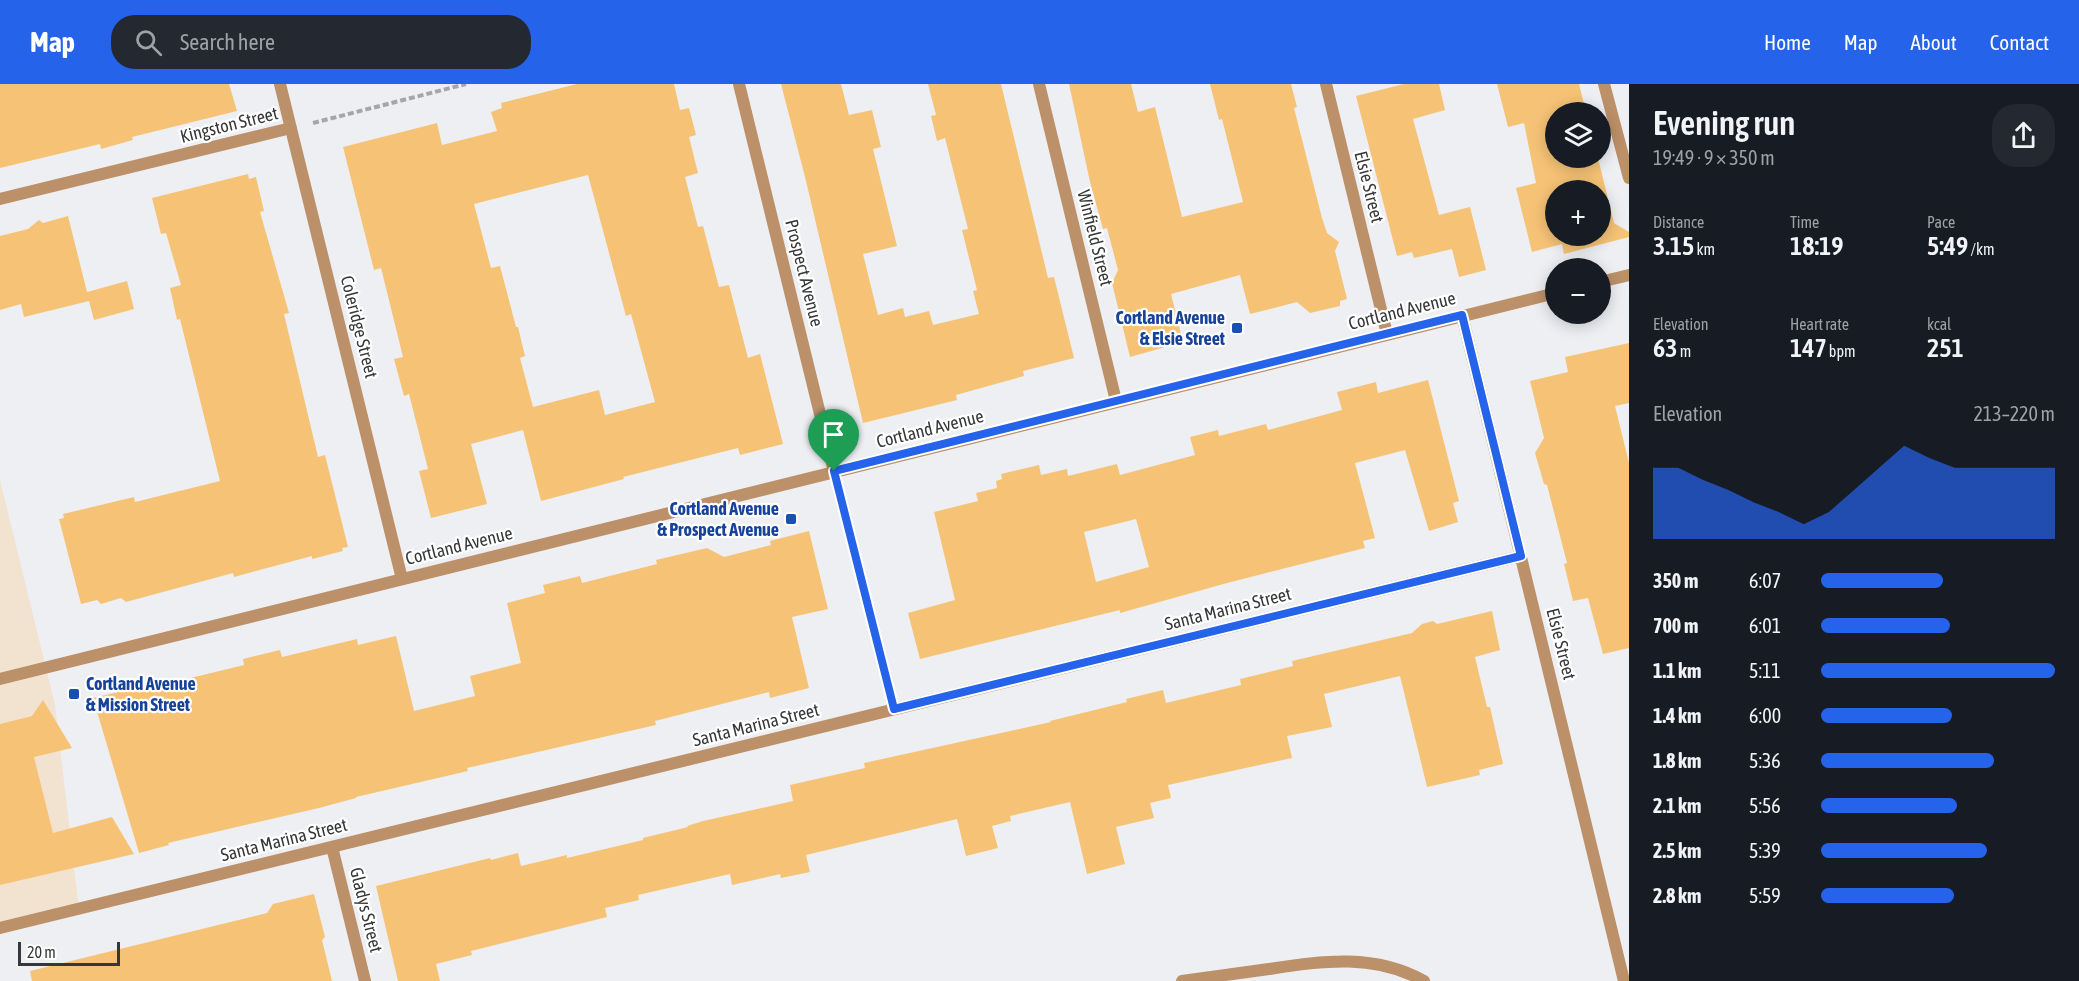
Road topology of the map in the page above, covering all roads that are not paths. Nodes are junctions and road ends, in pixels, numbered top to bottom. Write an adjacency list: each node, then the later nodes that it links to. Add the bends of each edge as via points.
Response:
1 (280, 84): 6 (street, Coleridge Street)
2 (740, 84): 15 (street, Prospect Avenue)
3 (1039, 84): 14 (street, Winfield Street)
4 (1326, 84): 13 (street, Elsie Street)
5 (1604, 84): 7 (street)
6 (291, 128): 8 (street, Kingston Street); 17 (street, Coleridge Street)
7 (1629, 178)
8 (0, 199)
9 (1629, 275): 10 (street)
10 (1611, 279)
11 (1545, 296): 12 (street, Cortland Avenue)
12 (1462, 315): 13 (street, Cortland Avenue); 16 (street, Elsie Street)
13 (1387, 334): 14 (street, Cortland Avenue)
14 (1116, 401): 15 (street, Cortland Avenue)
15 (834, 471): 17 (street, Cortland Avenue)
16 (1521, 556): 19 (street, Santa Marina Street); 24 (street, Elsie Street)
17 (402, 579): 18 (street, Cortland Avenue)
18 (0, 679)
19 (332, 847): 20 (street, Santa Marina Street); 21 (street, Gladys Street)
20 (0, 928)
21 (365, 981)
22 (1182, 981): 23 (street, via 1346,960 1378,964)
23 (1424, 981)
24 (1624, 981)

